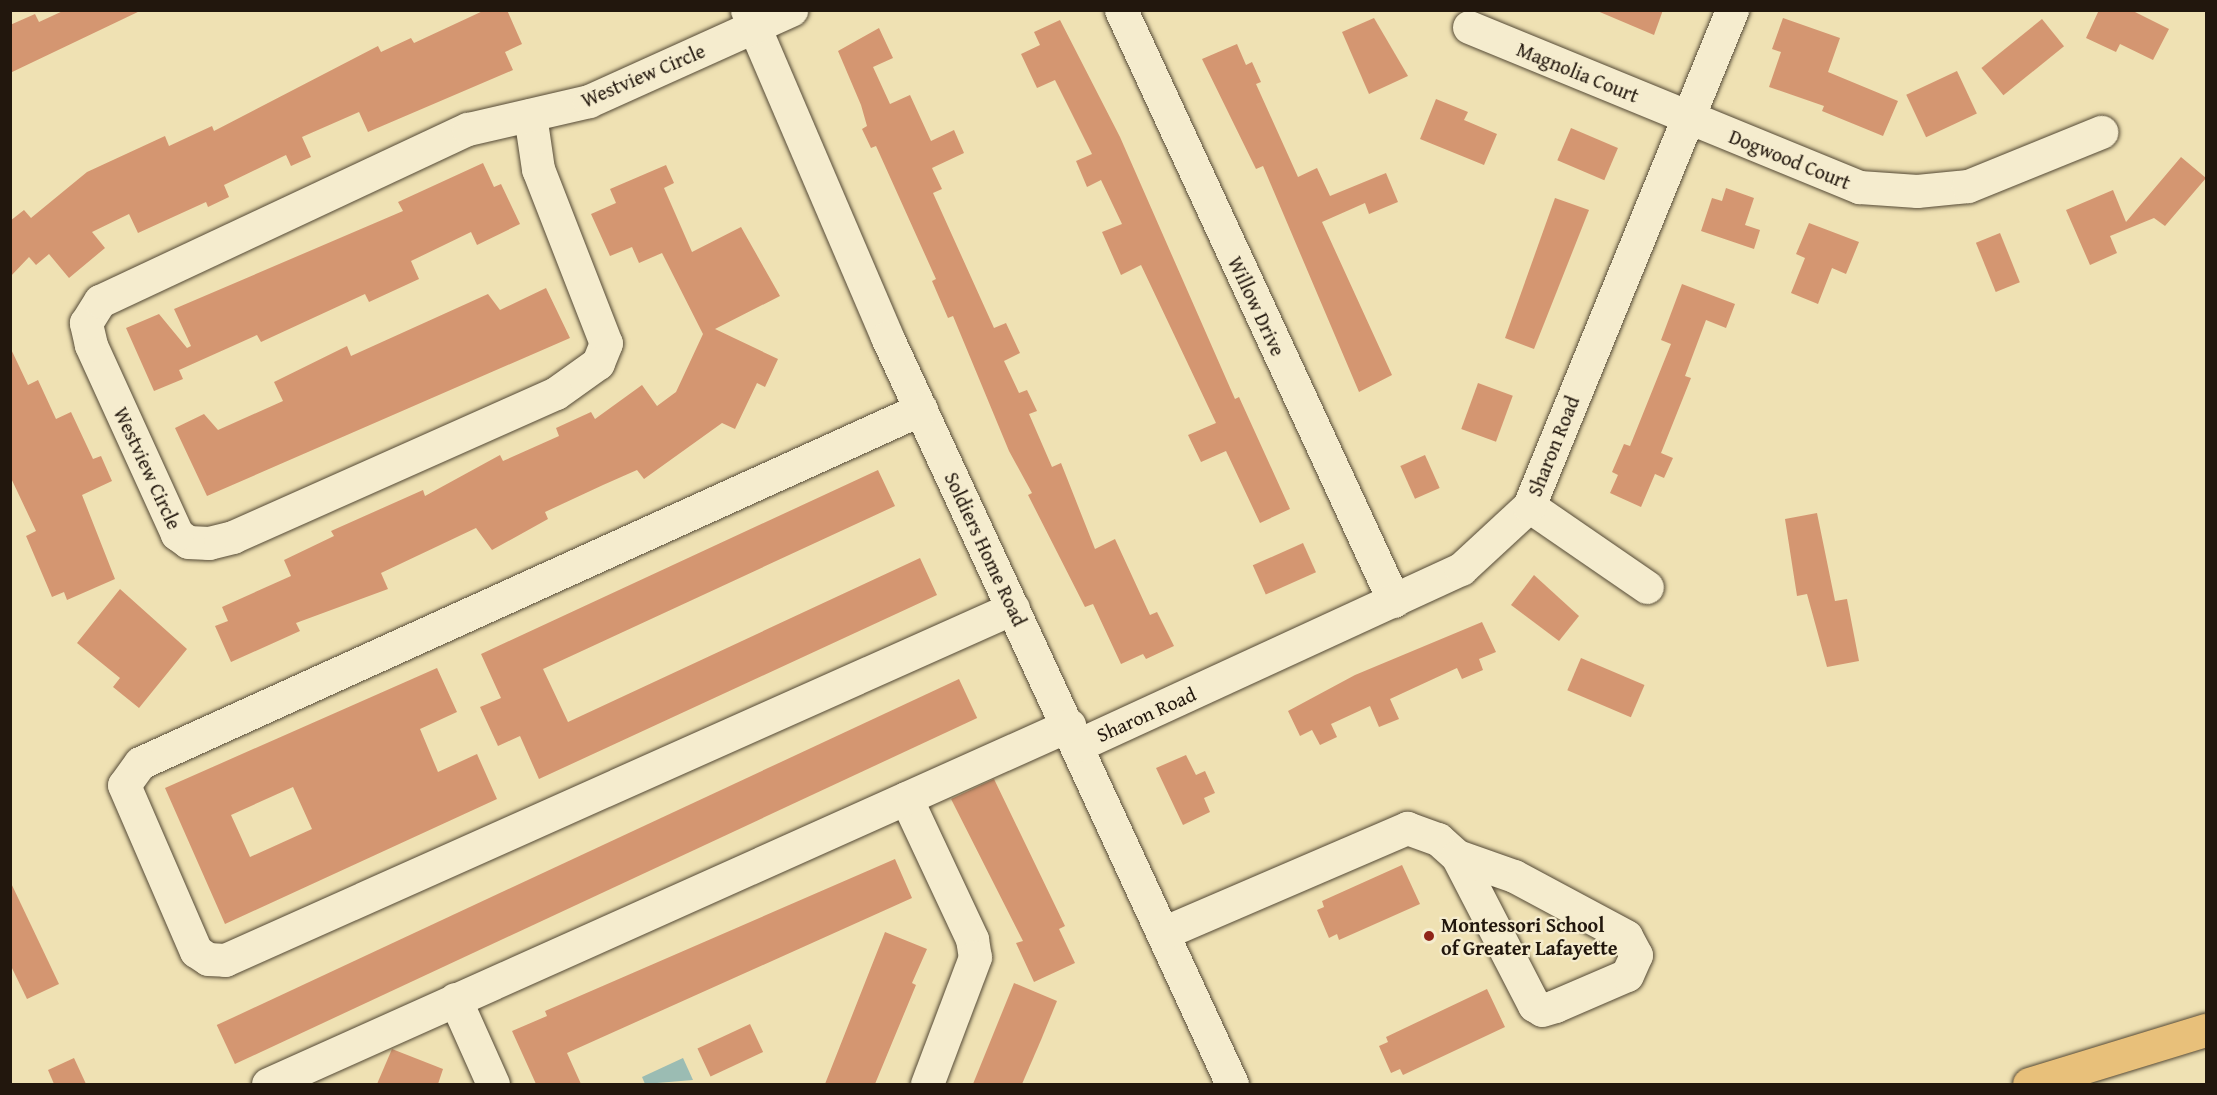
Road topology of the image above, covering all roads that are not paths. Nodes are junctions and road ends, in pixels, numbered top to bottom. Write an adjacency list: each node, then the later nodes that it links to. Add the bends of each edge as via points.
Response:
1 (791, 10): 4 (street, Westview Circle)
2 (1121, 10): 12 (street, Willow Drive)
3 (1732, 10): 7 (street, Sharon Road)
4 (750, 19): 6 (street, Westview Circle, via 589,101); 9 (street, Soldiers Home Road)
5 (1469, 27): 7 (street, Magnolia Court)
6 (530, 116): 6 (street, Westview Circle, via 468,129 121,286 89,312 91,345 177,534 188,542 209,543 233,537 556,393 598,363 606,343 538,169)
7 (1688, 117): 8 (street, Dogwood Court, via 1859,187 1917,191 1968,186); 10 (street, Sharon Road)
8 (2101, 132)
9 (921, 409): 13 (street, Soldiers Home Road); 13 (street, via 140,763 124,785 196,951 208,959 225,960)
10 (1529, 506): 11 (street); 12 (street, Sharon Road, via 1461,569)
11 (1647, 587)
12 (1394, 601): 14 (street, Sharon Road)
13 (1013, 608): 14 (street, Soldiers Home Road)
14 (1073, 735): 15 (street, Sharon Road); 17 (street, Soldiers Home Road)
15 (906, 798): 18 (street, Sharon Road); 22 (street, via 972,939 975,957)
16 (1456, 856): 16 (street, via 1534,1005 1542,1010 1555,1006 1628,975 1636,955 1626,936 1514,876); 17 (street, via 1420,830 1393,831)
17 (1163, 933): 23 (street, Soldiers Home Road)
18 (455, 999): 20 (street, Sharon Road); 21 (street)
19 (2206, 1030): 24 (highway)
20 (268, 1084)
21 (493, 1084)
22 (927, 1084)
23 (1232, 1084)
24 (2029, 1084)

